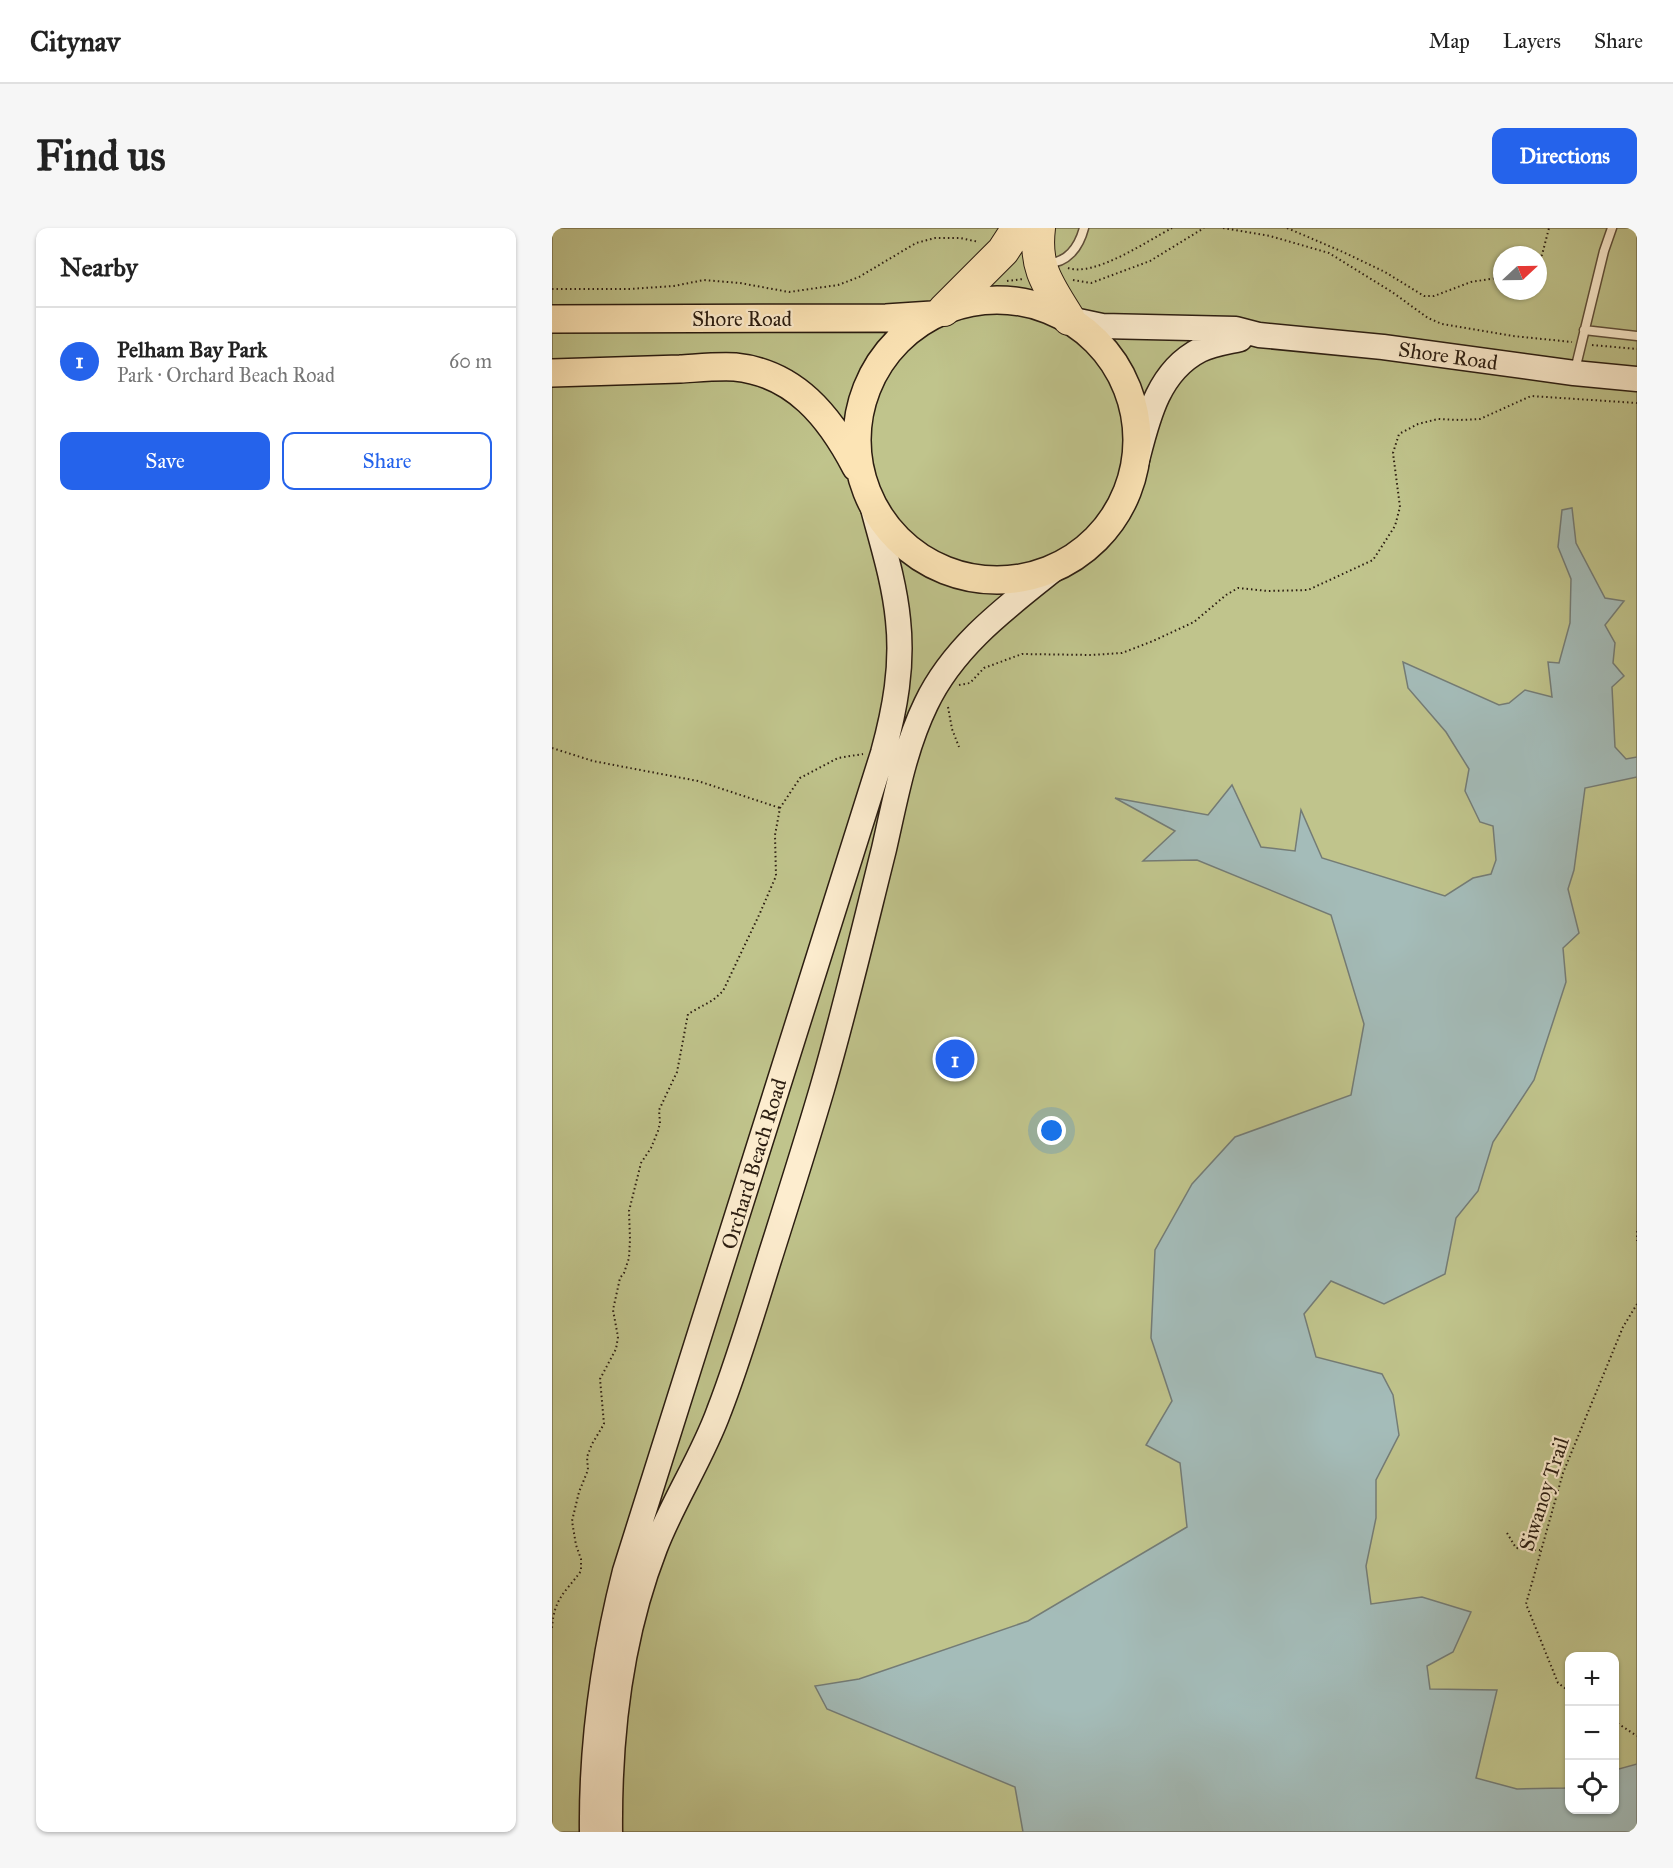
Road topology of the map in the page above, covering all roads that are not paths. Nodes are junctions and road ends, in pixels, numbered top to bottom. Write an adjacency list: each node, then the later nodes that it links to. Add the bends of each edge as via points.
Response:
1 (1039, 228): 5 (highway)
2 (1084, 228): 5 (lane, via 1067,258)
3 (1612, 228): 9 (lane)
4 (1008, 253): 6 (highway)
5 (1040, 268): 8 (highway)
6 (938, 312): 7 (main road, Shore Road, via 874,318); 8 (main road, via 981,300 1009,300 1046,308); 16 (main road, via 898,340 869,383 857,434 858,459)
7 (552, 319)
8 (1069, 319): 10 (street, Shore Road, via 1101,326 1236,329); 15 (main road, via 1099,343 1122,376 1137,426)
9 (1584, 330): 11 (lane); 13 (lane)
10 (1259, 335): 13 (street, Shore Road); 15 (street, Shore Road, via 1211,346 1183,360 1154,402)
11 (1637, 336)
12 (552, 372): 16 (main road, via 722,367 764,374 791,387 817,409 837,434)
13 (1574, 373): 14 (street, Shore Road)
14 (1637, 379)
15 (1136, 464): 17 (main road, via 1129,490 1115,517 1093,543)
16 (867, 491): 17 (main road, via 899,540 920,557 956,574 1008,580); 18 (street, Orchard Beach Road, via 895,597 900,658 896,696 883,753 625,1571 599,1692)
17 (1058, 567): 19 (street, Orchard Beach Road, via 981,630 934,688 919,719 823,1088 737,1360 709,1437 656,1545 637,1602 614,1726)
18 (592, 1832)
19 (610, 1832)

